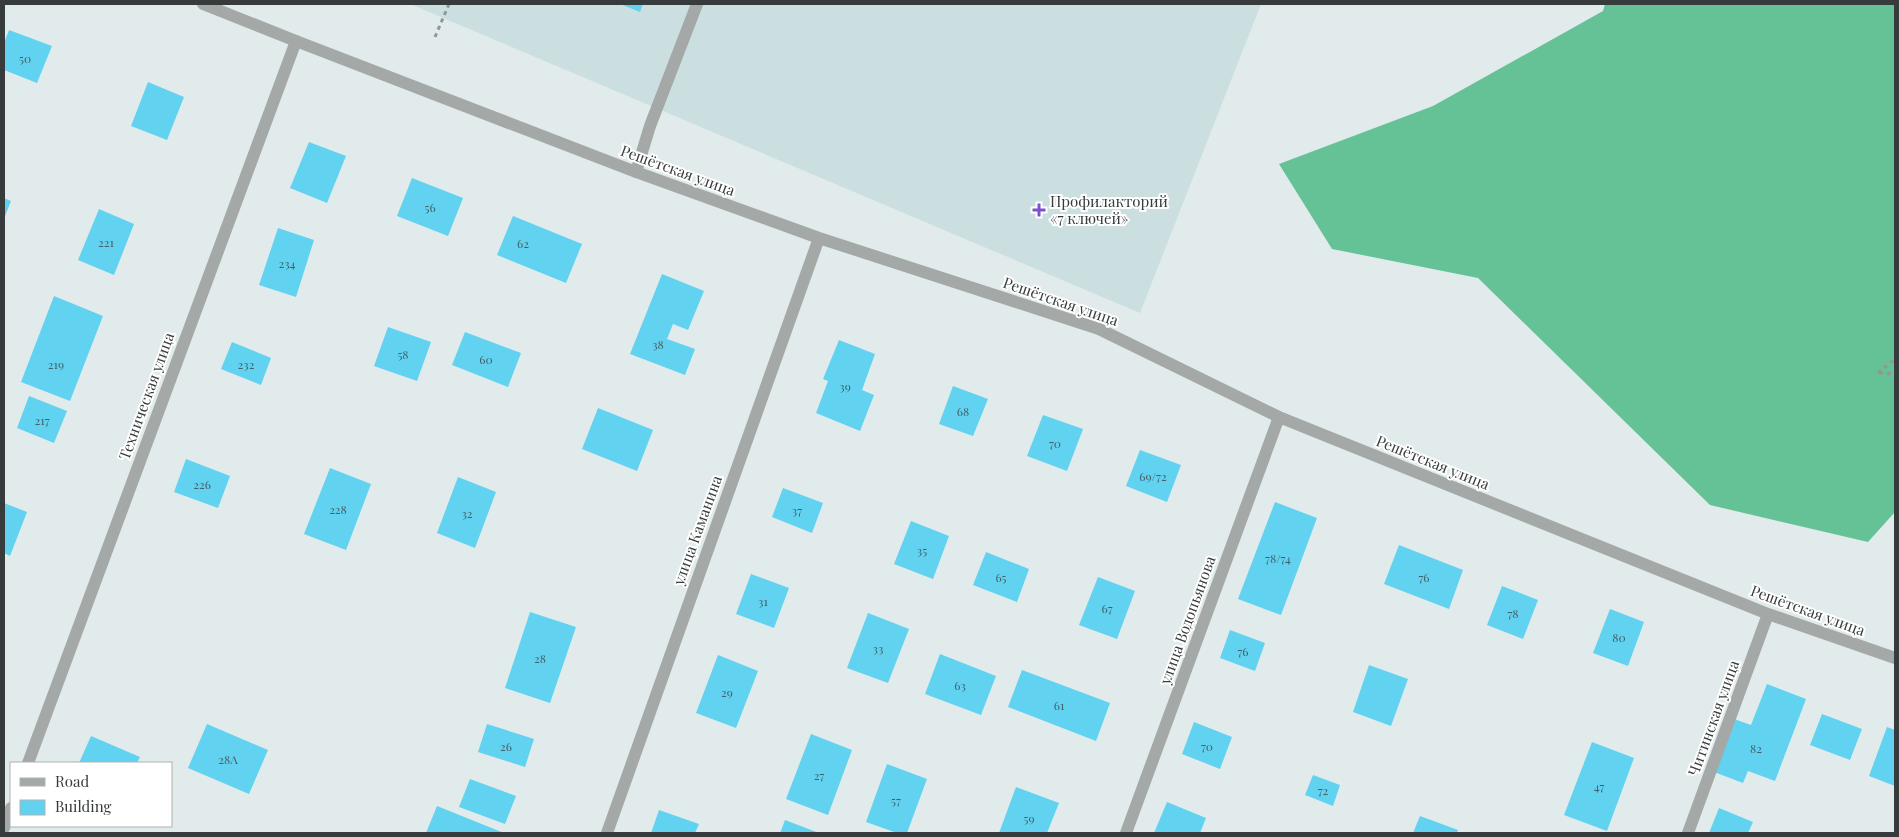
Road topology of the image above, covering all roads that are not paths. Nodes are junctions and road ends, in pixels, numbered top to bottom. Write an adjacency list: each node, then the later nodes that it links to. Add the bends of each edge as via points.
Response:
1 (203, 4): 3 (street, Решётская улица)
2 (697, 4): 4 (street, via 650,126)
3 (296, 40): 4 (street, Решётская улица); 9 (street, Техническая улица)
4 (636, 172): 5 (street, Решётская улица)
5 (819, 238): 6 (street, Решётская улица, via 1099,329); 12 (street, улица Каманина)
6 (1279, 418): 7 (street, Решётская улица); 13 (street, улица Водопьянова)
7 (1768, 614): 8 (street, Решётская улица); 14 (street, Читинская улица)
8 (1895, 658)
9 (28, 762)
10 (10, 811): 11 (street)
11 (4, 828)
12 (607, 833)
13 (1126, 833)
14 (1688, 833)

